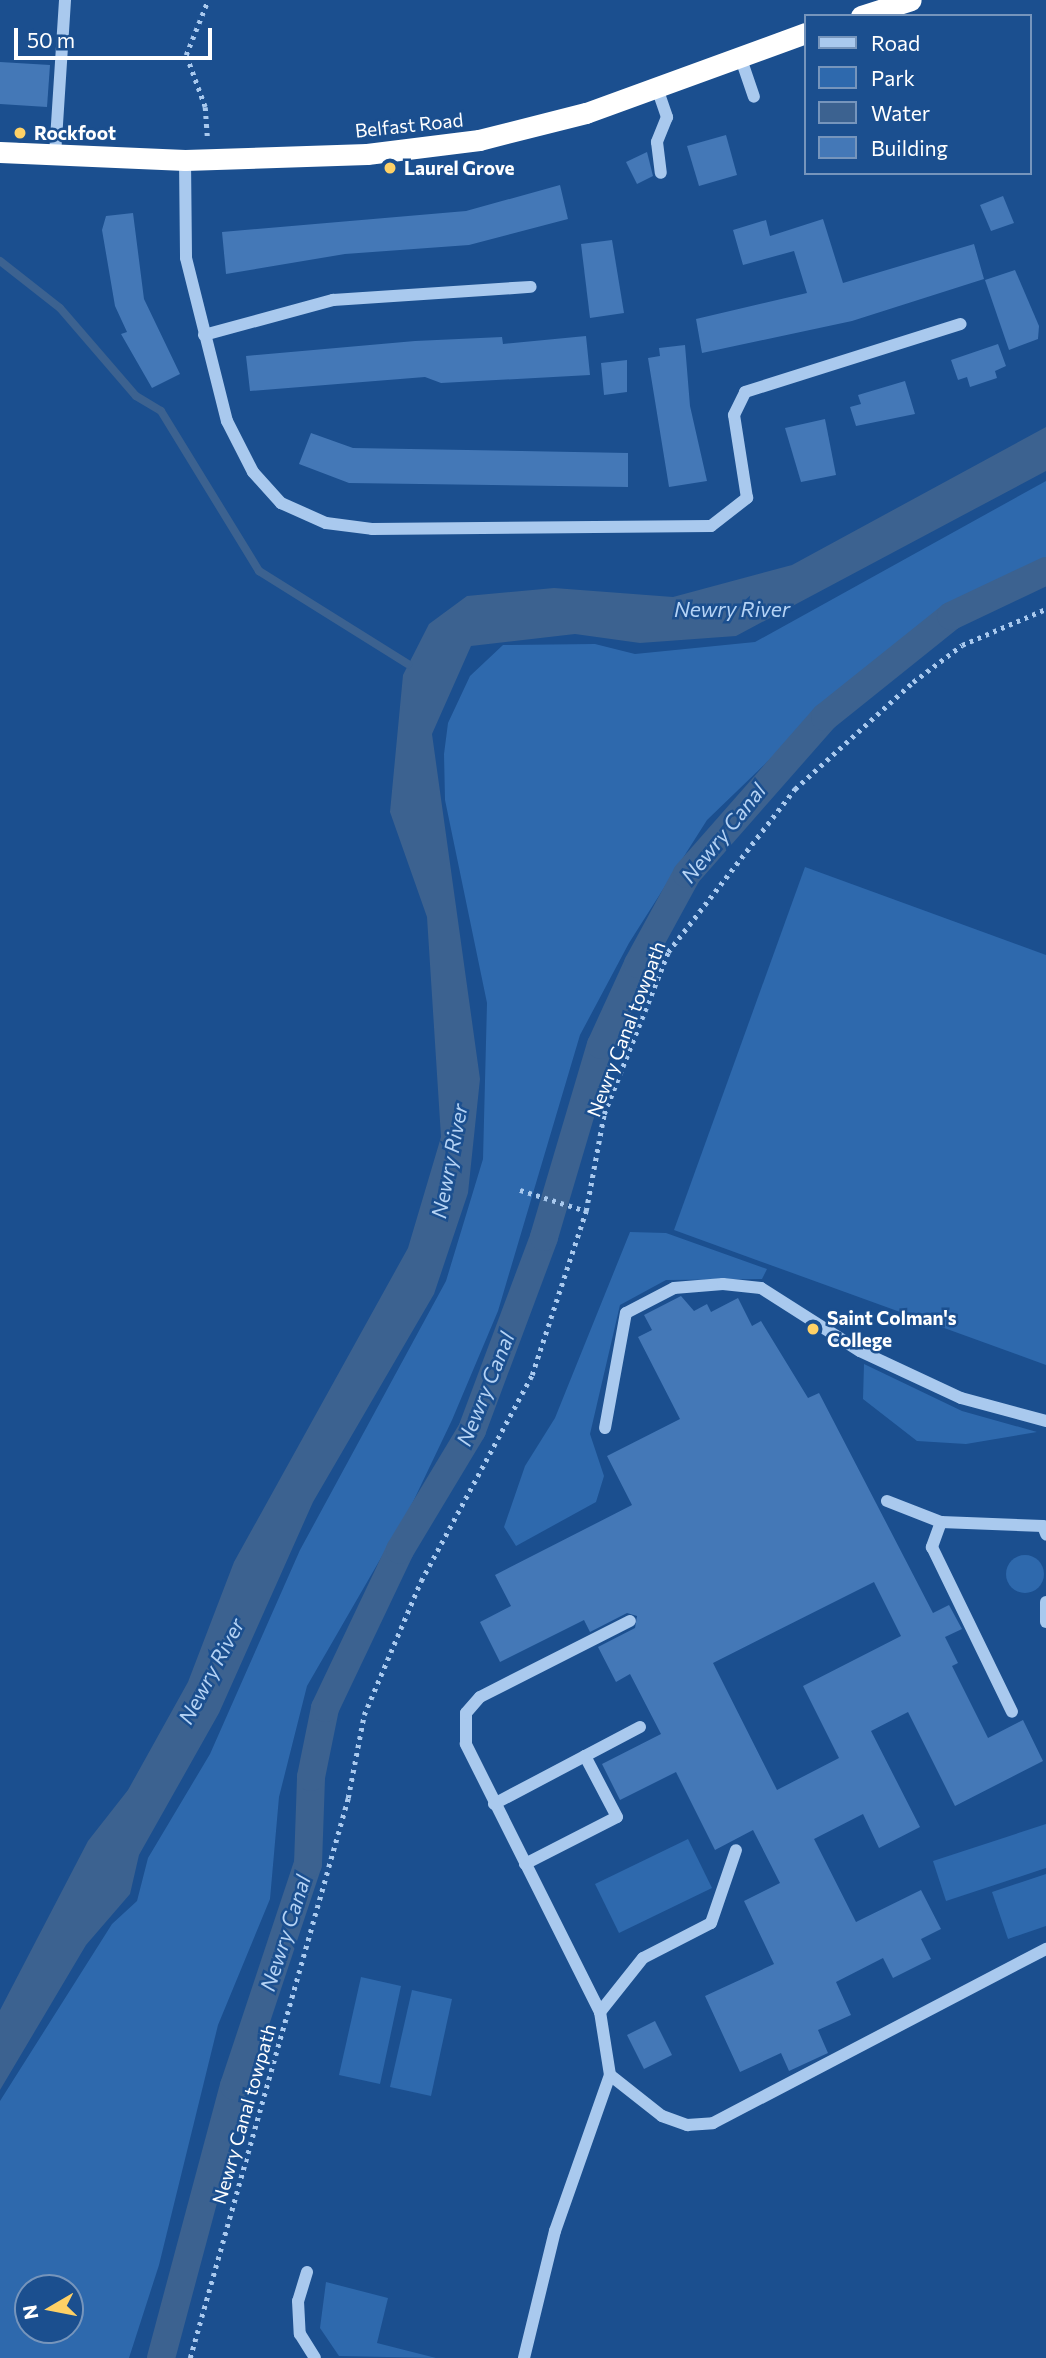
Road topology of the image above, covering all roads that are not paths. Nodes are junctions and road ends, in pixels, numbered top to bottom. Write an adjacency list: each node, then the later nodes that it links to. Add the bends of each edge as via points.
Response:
1 (65, 0): 9 (street)
2 (911, 0): 3 (highway)
3 (866, 14)
4 (804, 34): 5 (highway, Belfast Road)
5 (740, 56): 6 (highway, Belfast Road); 7 (street)
6 (657, 88): 10 (highway, Belfast Road, via 480,140 367,154); 11 (street, via 667,117 657,142)
7 (754, 97)
8 (0, 152): 9 (highway, Belfast Road)
9 (55, 155): 10 (highway, Belfast Road)
10 (191, 160): 14 (street, via 186,258)
11 (661, 173)
12 (531, 287): 14 (street, via 333,300)
13 (961, 324): 14 (street, via 744,392 734,415 747,498 711,526 639,530 372,529 326,523 281,503 253,472 227,421)
14 (204, 335)
15 (1046, 1421): 16 (street, via 961,1398 860,1350 761,1288 723,1284 674,1288 626,1313)
16 (605, 1429)
17 (887, 1501): 18 (street)
18 (941, 1522): 19 (street); 23 (street, via 932,1547)
19 (1045, 1529)
20 (1046, 1602): 22 (street)
21 (630, 1621): 26 (street, via 480,1697 466,1713 466,1744)
22 (1046, 1622)
23 (1012, 1712)
24 (640, 1727): 25 (street)
25 (585, 1756): 26 (street); 28 (street, via 617,1816)
26 (494, 1804): 28 (street)
27 (736, 1850): 30 (street, via 711,1923 643,1958)
28 (525, 1864): 30 (street)
29 (1046, 1950): 31 (street, via 713,2123 687,2125 662,2116)
30 (600, 2012): 31 (street)
31 (610, 2075): 34 (street, via 555,2231)
32 (307, 2272): 33 (street, via 298,2301 300,2334)
33 (315, 2358)
34 (524, 2358)

